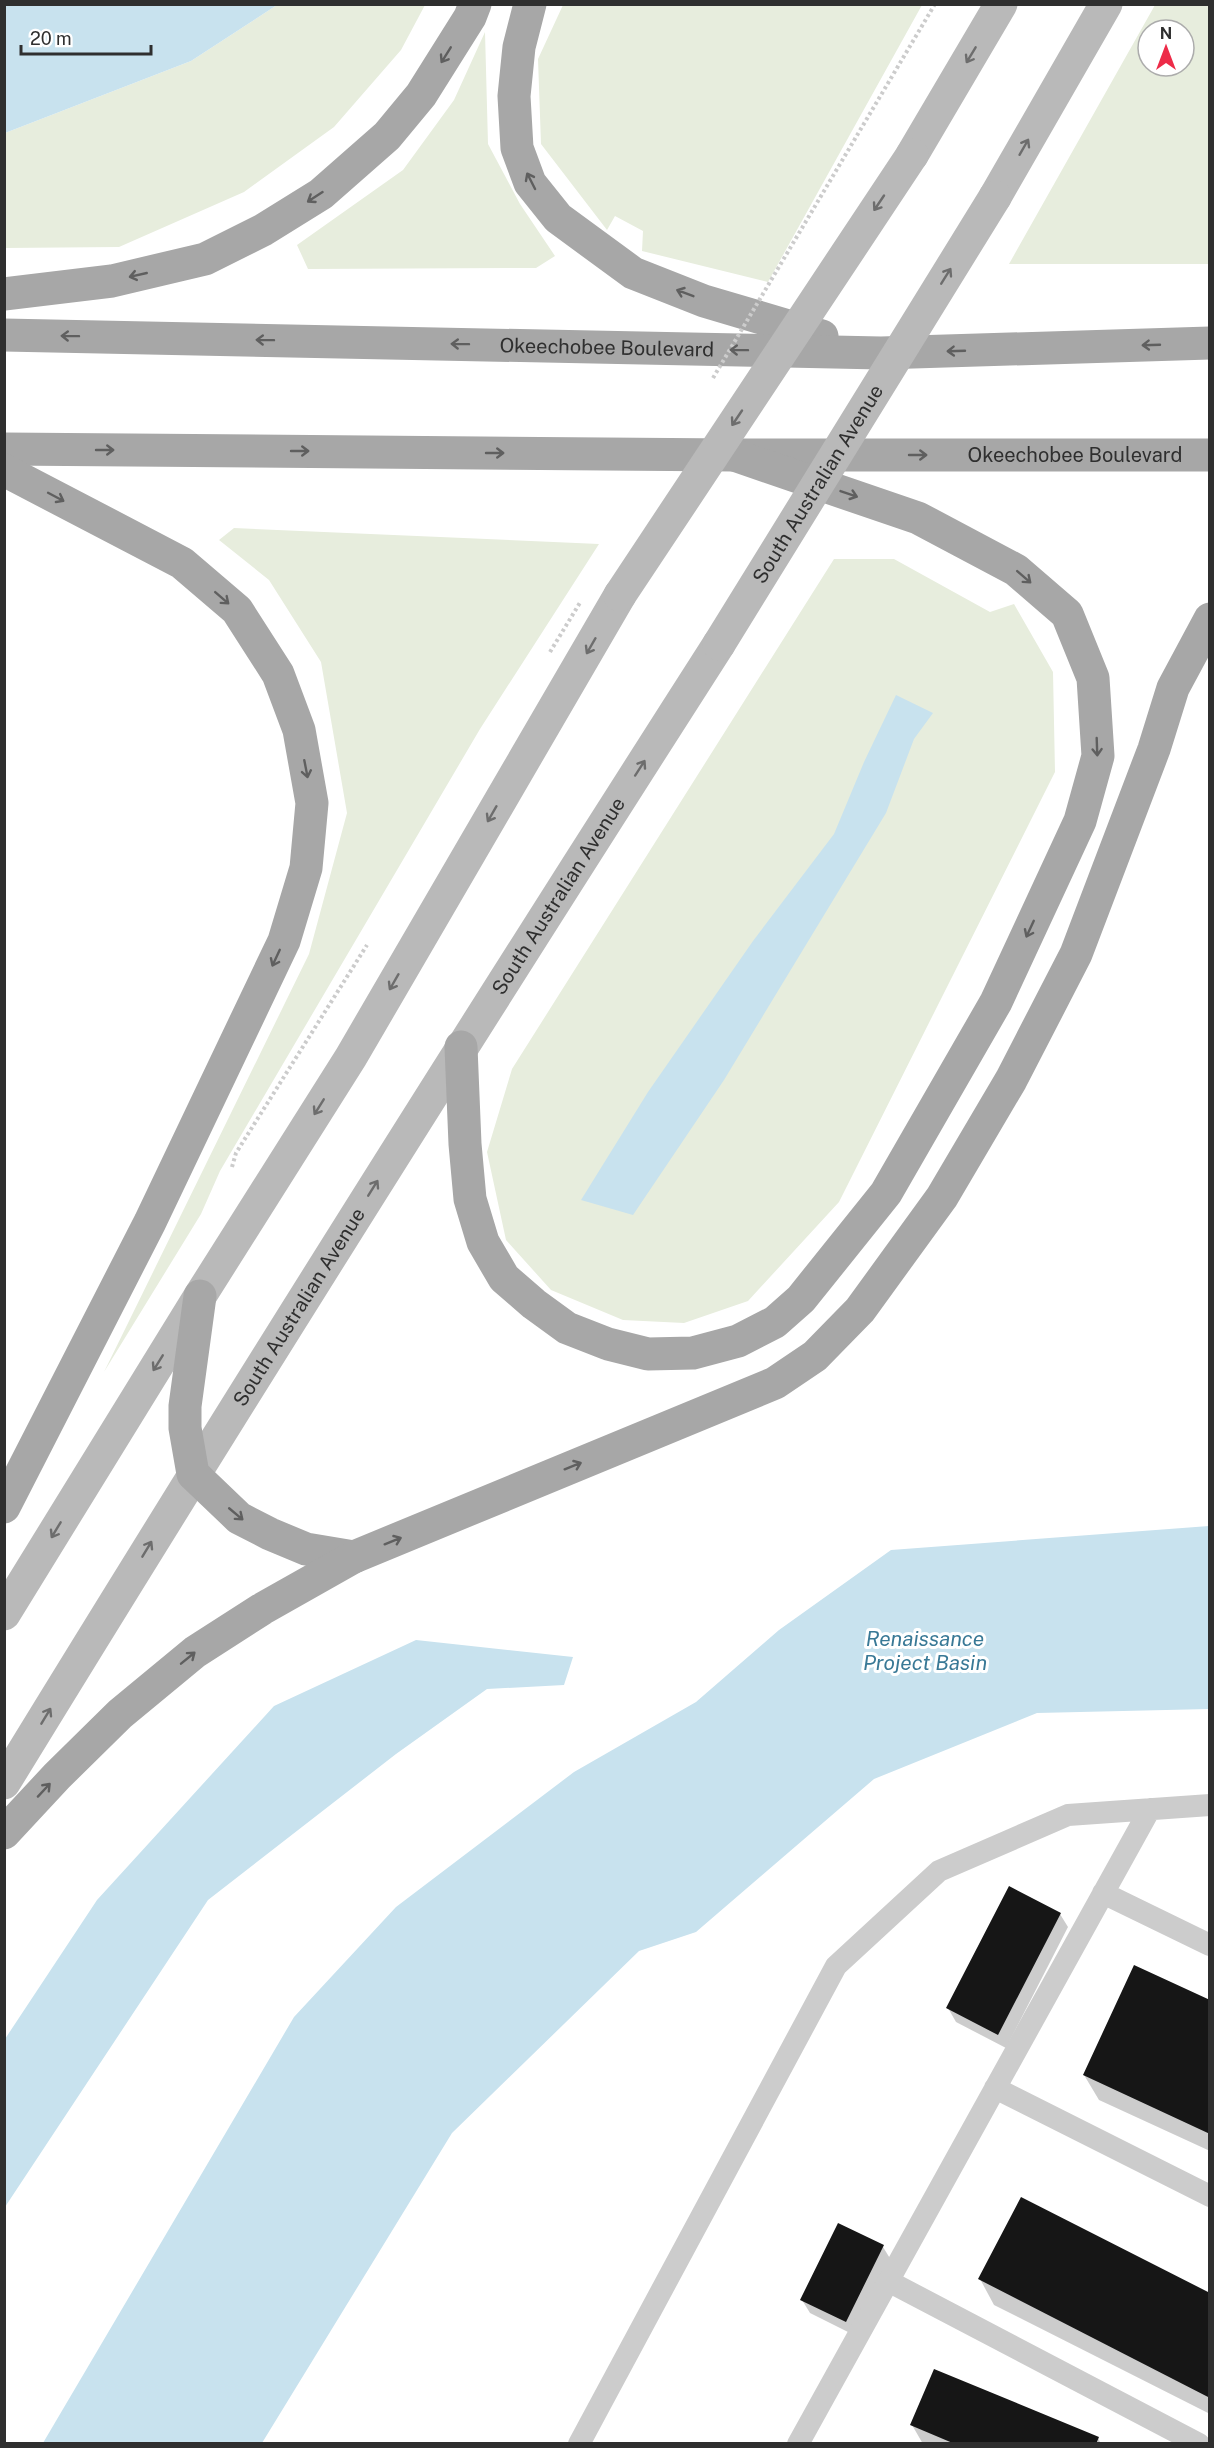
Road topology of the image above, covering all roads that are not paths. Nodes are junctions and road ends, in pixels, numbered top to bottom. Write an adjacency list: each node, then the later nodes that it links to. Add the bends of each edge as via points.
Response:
1 (476, 4): 5 (main road, one-way to 5, via 421,95 387,136 321,194 263,230 205,259 111,281)
2 (530, 4): 8 (main road, one-way to 2, via 704,301 633,273 558,218 531,183 518,148 514,96 519,47)
3 (1001, 4): 15 (main road, one-way to 15, bridge, via 912,154 620,595 351,1057)
4 (1106, 4): 14 (main road, South Australian Avenue, one-way to 4, bridge, via 719,644 995,197)
5 (4, 294)
6 (4, 335): 8 (main road, Okeechobee Boulevard, one-way to 6)
7 (1209, 343): 8 (main road, Okeechobee Boulevard, one-way to 8)
8 (881, 353)
9 (4, 449): 10 (main road, Okeechobee Boulevard, one-way to 10)
10 (734, 455): 11 (main road, Okeechobee Boulevard, one-way to 11); 14 (main road, one-way to 14, via 918,518 1016,570 1067,615 1093,678 1098,756 1080,821 996,1002 886,1193 801,1299 775,1322 738,1341 693,1353 648,1354 608,1344 567,1328 504,1278 483,1242 470,1199)
11 (1209, 455)
12 (4, 470): 17 (main road, one-way to 17, via 182,563 237,610 278,674 299,730 312,802 306,868 284,941 150,1222)
13 (1209, 619): 18 (main road, one-way to 13, via 775,1383 815,1356 860,1310 942,1197 1011,1080 1076,954 1154,749 1173,688)
14 (461, 1047): 16 (main road, South Australian Avenue, one-way to 14)
15 (200, 1296): 16 (main road, via 185,1406); 19 (main road, one-way to 19)
16 (193, 1474): 18 (main road, one-way to 18, via 239,1518 270,1534 306,1549); 20 (main road, South Australian Avenue, one-way to 16)
17 (4, 1507)
18 (354, 1557): 23 (main road, one-way to 18, via 120,1714 195,1652)
19 (4, 1614)
20 (4, 1784)
21 (1209, 1805): 22 (lane)
22 (1149, 1809): 24 (lane); 29 (lane, via 1068,1815 939,1871 836,1966)
23 (4, 1833)
24 (1103, 1893): 25 (lane); 26 (lane)
25 (1209, 1945)
26 (995, 2088): 27 (lane); 28 (lane)
27 (1209, 2196)
28 (888, 2281): 30 (lane); 31 (lane)
29 (579, 2444)
30 (798, 2444)
31 (1199, 2444)

